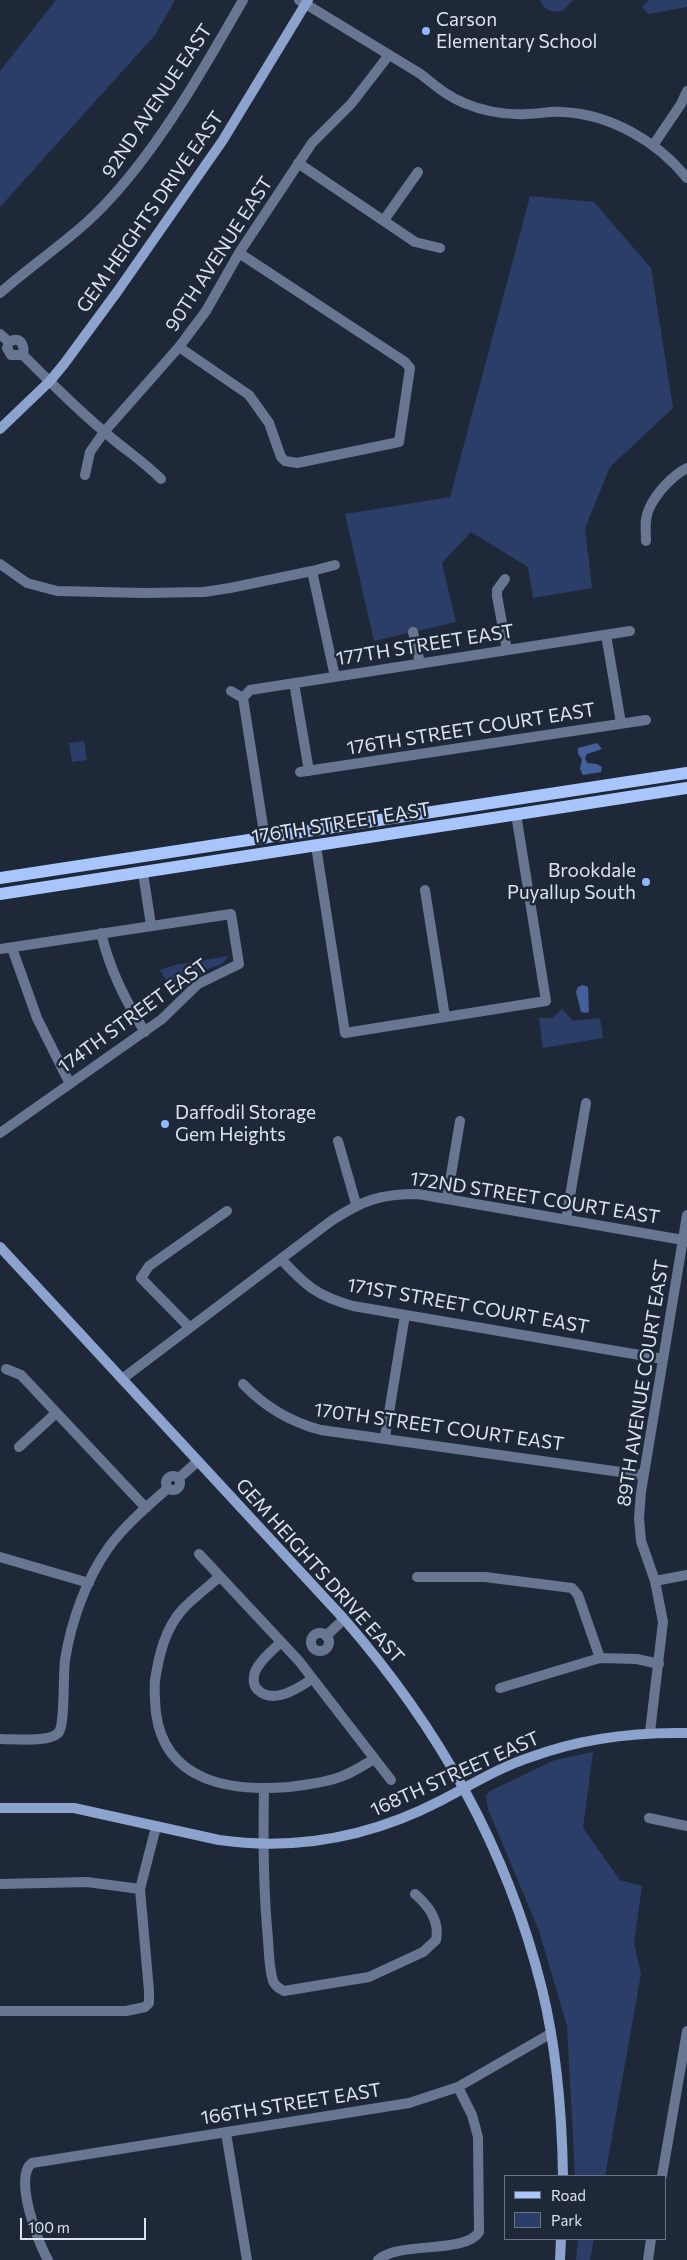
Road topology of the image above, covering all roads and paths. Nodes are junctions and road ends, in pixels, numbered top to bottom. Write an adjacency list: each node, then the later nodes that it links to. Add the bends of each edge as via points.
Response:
1 (243, 0): 12 (street, 92ND AVENUE EAST, via 177,108 125,182 96,213)
2 (304, 1): 3 (street); 15 (street, GEM HEIGHTS DRIVE EAST, via 223,140 117,292)
3 (389, 55): 5 (street, via 464,103 518,114 577,114 624,128); 6 (street, 90TH AVENUE EAST)
4 (687, 91): 5 (street)
5 (654, 144): 8 (street)
6 (298, 163): 9 (street); 11 (street, 90TH AVENUE EAST)
7 (418, 172): 9 (street)
8 (687, 178)
9 (384, 220): 10 (street, via 415,242)
10 (440, 248)
11 (240, 253): 14 (street, 90TH AVENUE EAST, via 206,311); 14 (street, via 405,362 411,374 398,442 297,463 285,462 269,423 249,395)
12 (0, 293)
13 (0, 334): 15 (street, via 9,342 19,340 24,346 23,355)
14 (179, 347): 17 (street, 90TH AVENUE EAST)
15 (50, 381): 16 (street, GEM HEIGHTS DRIVE EAST); 17 (street)
16 (0, 429)
17 (104, 432): 19 (street, 90TH AVENUE EAST, via 90,452); 20 (street, via 148,465)
18 (687, 468): 21 (street, via 671,480 648,509)
19 (85, 475)
20 (161, 480)
21 (646, 541)
22 (0, 564): 24 (street, via 27,582 67,593 204,592)
23 (335, 564): 24 (street)
24 (312, 572): 31 (street)
25 (505, 578): 29 (street, via 497,596)
26 (630, 631): 28 (street, 177TH STREET EAST)
27 (413, 632): 30 (street)
28 (606, 635): 29 (street, 177TH STREET EAST); 36 (street)
29 (507, 650): 30 (street, 177TH STREET EAST)
30 (420, 662): 31 (street, 177TH STREET EAST)
31 (335, 677): 32 (street, 177TH STREET EAST)
32 (294, 683): 34 (street, 177TH STREET EAST, via 250,690); 36 (street, 176TH STREET COURT EAST, via 304,772)
33 (231, 691): 34 (street)
34 (243, 698): 42 (street)
35 (646, 720): 36 (street, 176TH STREET COURT EAST)
36 (621, 724)
37 (687, 773): 38 (main road, 176TH STREET EAST)
38 (625, 783): 40 (main road, 176TH STREET EAST); 41 (main road, via 620,792 549,803)
39 (687, 788): 41 (main road, 176TH STREET EAST)
40 (447, 811): 42 (main road, 176TH STREET EAST); 43 (main road, via 406,824 320,838)
41 (518, 814): 43 (main road, 176TH STREET EAST); 53 (street, via 546,1001)
42 (265, 839): 44 (main road, via 262,847 205,857); 46 (main road, 176TH STREET EAST)
43 (316, 846): 44 (main road, 176TH STREET EAST); 53 (street, via 345,1032)
44 (180, 867): 45 (main road, 176TH STREET EAST)
45 (143, 872): 48 (main road, 176TH STREET EAST); 49 (street)
46 (0, 878)
47 (425, 890): 53 (street)
48 (0, 894)
49 (151, 925): 50 (street); 54 (street, 174TH STREET EAST, via 231,914 239,964 198,984)
50 (101, 933): 51 (street); 54 (street, via 122,993)
51 (12, 948): 52 (street); 55 (street, via 37,1018)
52 (0, 949)
53 (445, 1017)
54 (145, 1032): 55 (street, 174TH STREET EAST)
55 (70, 1084): 58 (street, 174TH STREET EAST)
56 (586, 1103): 64 (street)
57 (460, 1121): 60 (street)
58 (0, 1133)
59 (338, 1141): 61 (street)
60 (448, 1199): 61 (street, 172ND STREET COURT EAST, via 400,1194); 64 (street, 172ND STREET COURT EAST)
61 (356, 1204): 67 (street, 172ND STREET COURT EAST)
62 (226, 1211): 69 (street, via 149,1266 141,1278)
63 (687, 1215): 65 (street, 89TH AVENUE COURT EAST)
64 (566, 1219): 65 (street, 172ND STREET COURT EAST)
65 (683, 1240): 70 (street, 89TH AVENUE COURT EAST)
66 (0, 1247): 72 (street, GEM HEIGHTS DRIVE EAST)
67 (281, 1260): 68 (street, 171ST STREET COURT EAST, via 312,1289 331,1300); 69 (street)
68 (405, 1315): 70 (street, 171ST STREET COURT EAST); 75 (street)
69 (189, 1327): 72 (street)
70 (663, 1359): 78 (street, 89TH AVENUE COURT EAST)
71 (6, 1370): 74 (street, via 21,1376)
72 (122, 1379): 77 (street, GEM HEIGHTS DRIVE EAST)
73 (243, 1384): 75 (street, 170TH STREET COURT EAST, via 272,1409 308,1426)
74 (55, 1414): 76 (street); 79 (street)
75 (385, 1437): 78 (street, 170TH STREET COURT EAST)
76 (19, 1447)
77 (198, 1461): 79 (street, via 178,1478 168,1478 168,1488); 87 (street, GEM HEIGHTS DRIVE EAST)
78 (642, 1475): 85 (street, 89TH AVENUE COURT EAST, via 640,1530)
79 (146, 1508): 86 (street, via 109,1548)
80 (199, 1554): 83 (street)
81 (0, 1557): 86 (street)
82 (687, 1575): 85 (street)
83 (219, 1577): 88 (street); 100 (street, via 182,1610 167,1635 155,1684 160,1732 172,1755 184,1767 204,1778)
84 (417, 1577): 89 (street, via 485,1577 572,1588 578,1595)
85 (655, 1581): 91 (street, 89TH AVENUE COURT EAST, via 663,1622)
86 (89, 1583): 96 (street, via 77,1614 66,1659 59,1732 39,1739)
87 (344, 1619): 90 (street, via 326,1636 314,1635 313,1648); 99 (street, GEM HEIGHTS DRIVE EAST, via 422,1718)
88 (281, 1642): 90 (street); 92 (street, via 254,1673 258,1691 275,1696 290,1692)
89 (600, 1658): 91 (street, via 637,1659); 93 (street)
90 (299, 1661): 92 (street)
91 (659, 1664): 94 (street, 89TH AVENUE COURT EAST)
92 (312, 1679): 97 (street)
93 (500, 1688)
94 (650, 1732): 95 (street, 168TH STREET EAST); 99 (street, 168TH STREET EAST, via 567,1745 530,1757)
95 (687, 1733)
96 (0, 1739)
97 (374, 1759): 98 (street); 100 (street, via 338,1778)
98 (391, 1780)
99 (464, 1788): 105 (street, 168TH STREET EAST, via 398,1820 363,1832 285,1845); 111 (street, GEM HEIGHTS DRIVE EAST, via 516,1902 542,1989)
100 (264, 1789): 105 (street)
101 (0, 1808): 104 (street, 168TH STREET EAST, via 74,1808)
102 (648, 1818): 103 (street)
103 (687, 1826)
104 (156, 1827): 105 (street, 168TH STREET EAST, via 219,1840); 107 (street)
105 (263, 1844): 108 (street, via 262,1868 271,1971 276,1986 284,1990 369,1977 423,1952 435,1943 437,1935 434,1916)
106 (0, 1884): 107 (street, via 87,1882)
107 (140, 1889): 109 (street, via 149,1991 149,2003 145,2007 114,2012)
108 (415, 1894)
109 (0, 2011)
110 (687, 2031): 115 (street)
111 (550, 2034): 112 (street, 166TH STREET EAST); 114 (street, GEM HEIGHTS DRIVE EAST, via 561,2114)
112 (458, 2087): 113 (street, 166TH STREET EAST, via 409,2103); 120 (street, via 472,2115 478,2137 479,2232 468,2241 398,2252)
113 (226, 2133): 118 (street, 166TH STREET EAST, via 32,2163 24,2178 32,2221); 119 (street)
114 (564, 2175)
115 (662, 2175)
116 (562, 2240): 121 (street)
117 (652, 2240): 122 (street)
118 (48, 2260)
119 (246, 2260)
120 (378, 2260)
121 (560, 2260)
122 (648, 2260)

